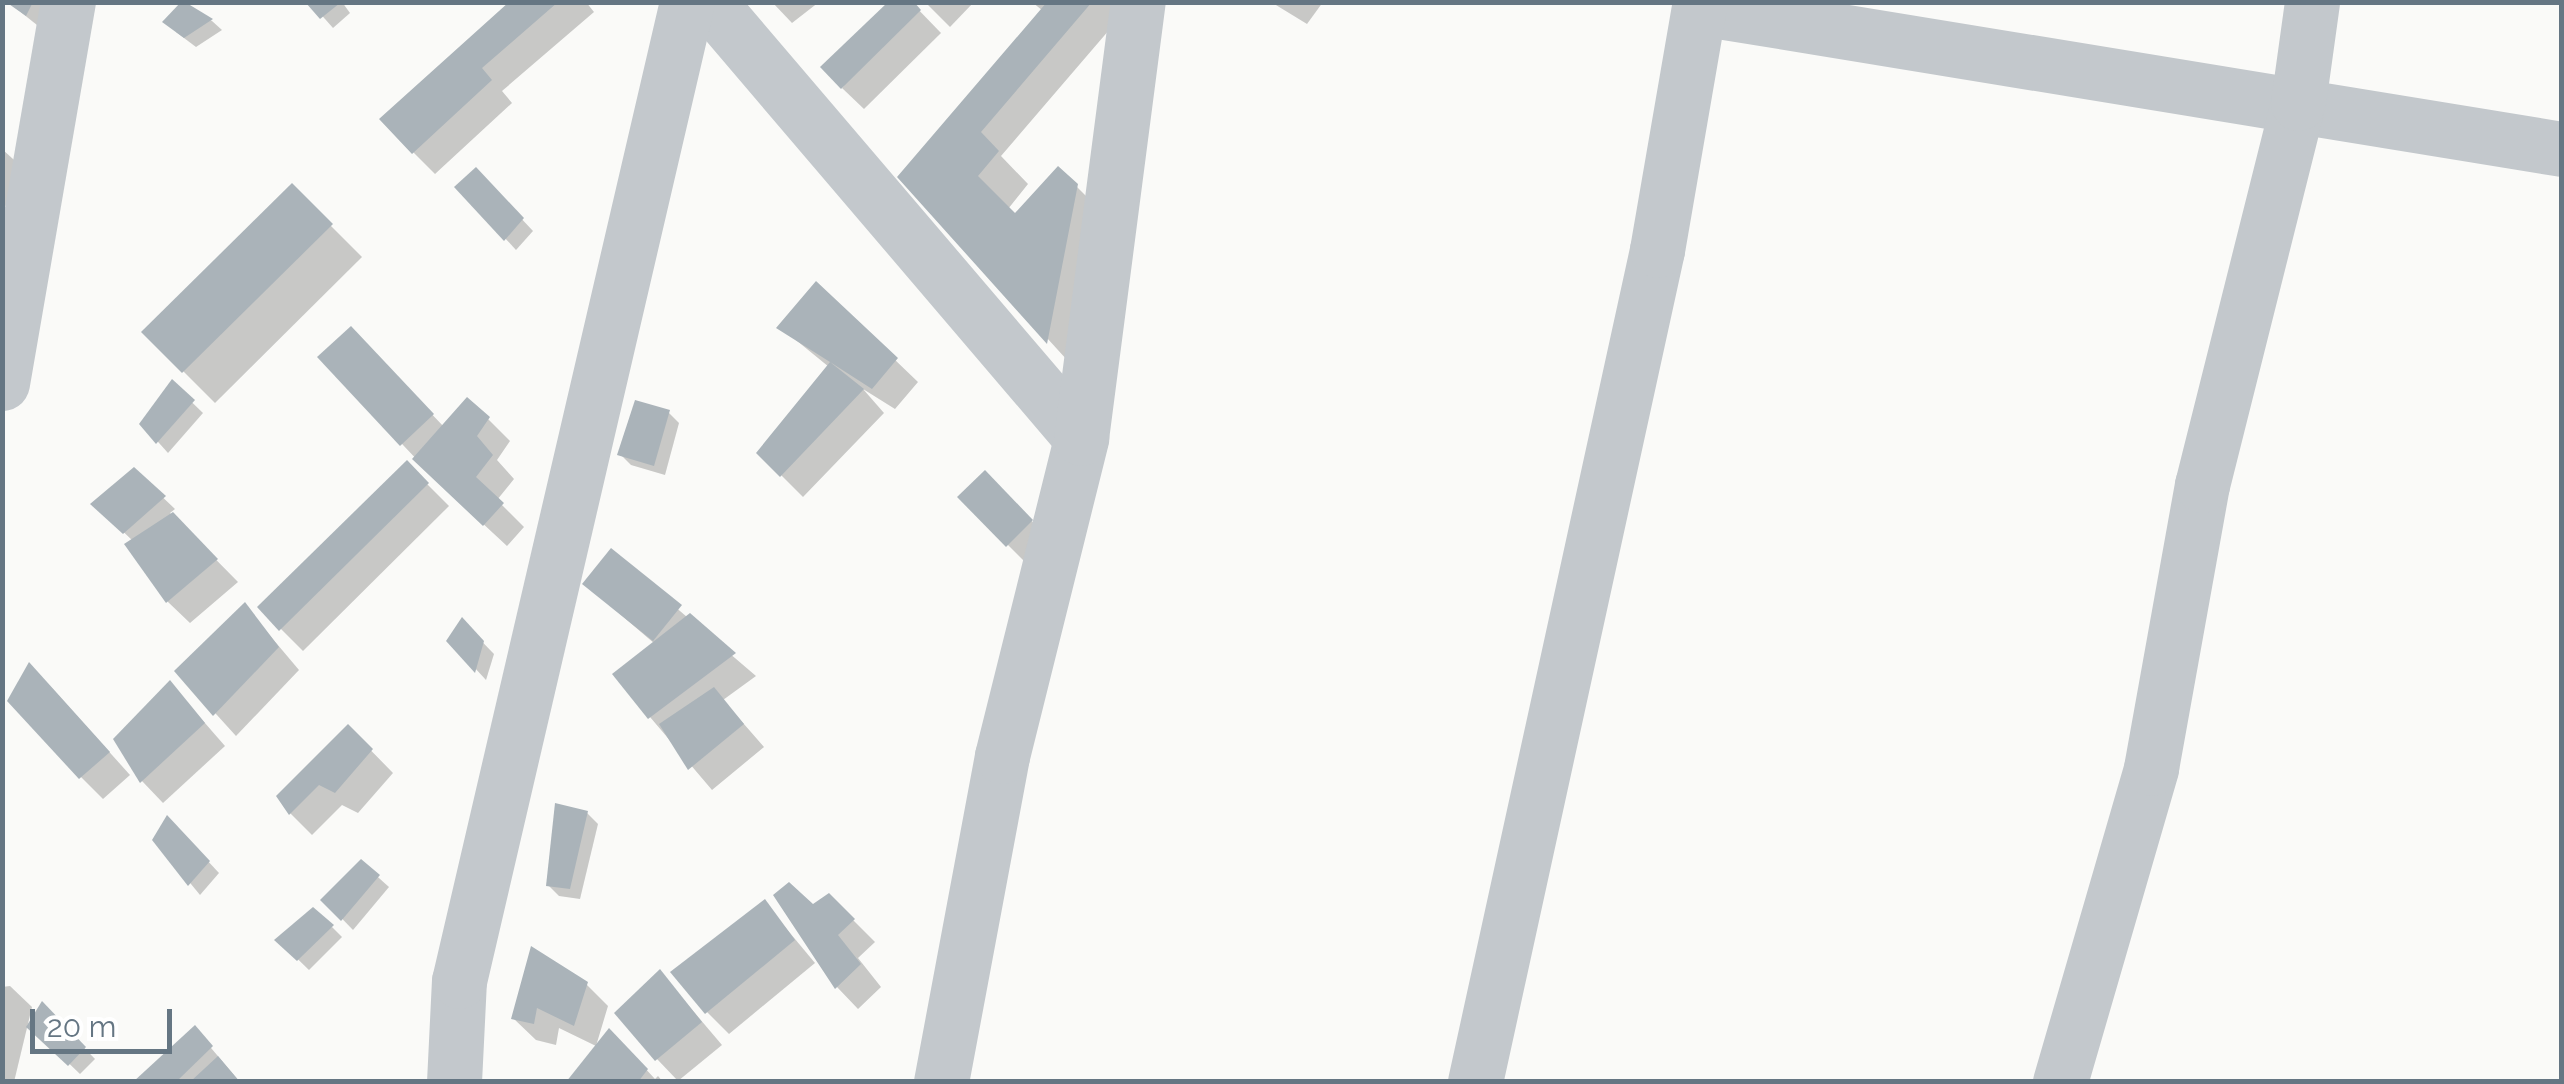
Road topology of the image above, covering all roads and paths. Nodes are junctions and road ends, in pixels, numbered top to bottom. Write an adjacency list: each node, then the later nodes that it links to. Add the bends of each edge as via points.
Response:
1 (68, 2): 9 (street)
2 (687, 2): 11 (street, via 459,981)
3 (709, 2): 10 (street)
4 (1138, 2): 10 (street)
5 (2312, 2): 7 (street)
6 (1700, 5): 7 (street); 13 (street, via 1657,250)
7 (2298, 103): 8 (street); 14 (street, via 2202,485 2151,768)
8 (2562, 149)
9 (2, 383)
10 (1081, 438): 12 (street, via 1002,756)
11 (454, 1082)
12 (941, 1082)
13 (1475, 1082)
14 (2060, 1082)

